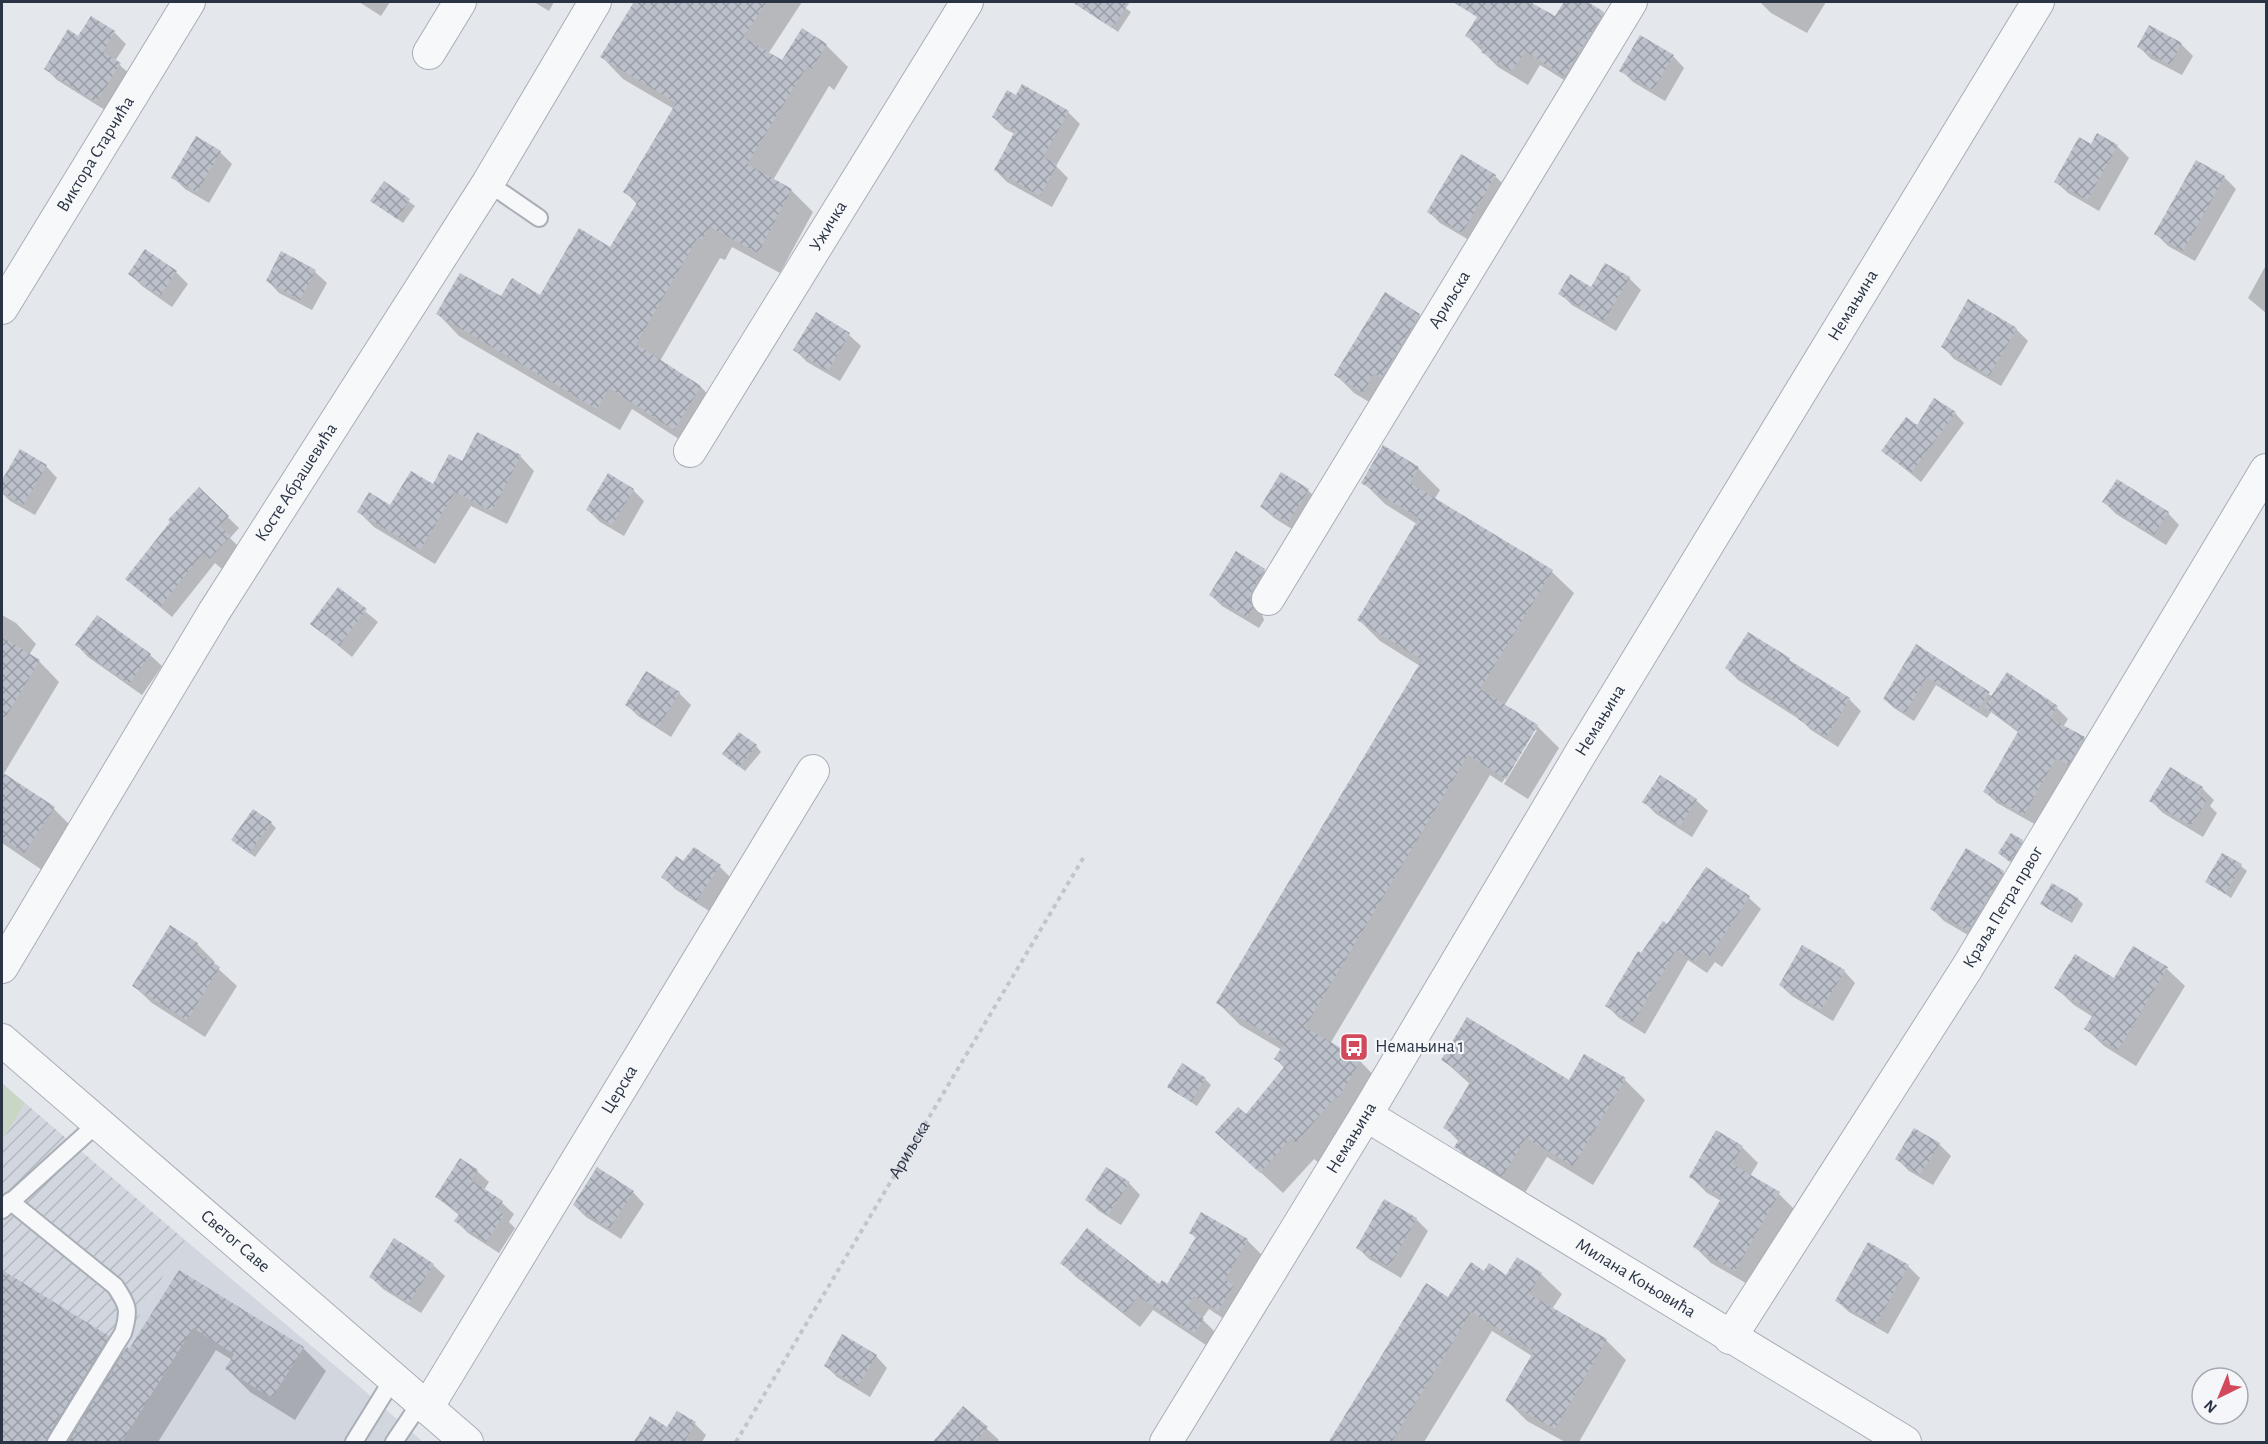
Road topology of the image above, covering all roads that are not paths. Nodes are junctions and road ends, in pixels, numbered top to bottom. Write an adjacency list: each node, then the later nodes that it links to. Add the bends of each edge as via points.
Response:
1 (189, 2): 10 (street, Виктора Старчића)
2 (460, 2): 7 (street)
3 (595, 2): 8 (street, Косте Абрашевића)
4 (967, 2): 11 (street, Ужичка)
5 (1631, 2): 13 (street, Ариљска)
6 (2038, 2): 17 (street, Немањина, via 1588,740)
7 (429, 53)
8 (488, 183): 9 (lane); 15 (street, Косте Абрашевића, via 214,612)
9 (539, 218)
10 (2, 308)
11 (690, 451)
12 (2266, 470): 20 (street, Краља Петра првог, via 1967,968)
13 (1268, 599)
14 (813, 771): 22 (street, Церска)
15 (2, 967)
16 (2, 1040): 18 (street, Светог Саве)
17 (1366, 1115): 20 (street, Милана Коњовића); 27 (street, Немањина)
18 (98, 1123): 19 (lane); 21 (street, Светог Саве)
19 (6, 1206): 23 (lane, via 115,1286 126,1302 128,1315 123,1333)
20 (1730, 1338): 28 (street, Милана Коњовића)
21 (393, 1379): 22 (street, Светог Саве); 24 (lane)
22 (424, 1405): 25 (lane); 26 (street, Светог Саве)
23 (56, 1443)
24 (354, 1443)
25 (394, 1443)
26 (467, 1443)
27 (1166, 1443)
28 (1905, 1443)

